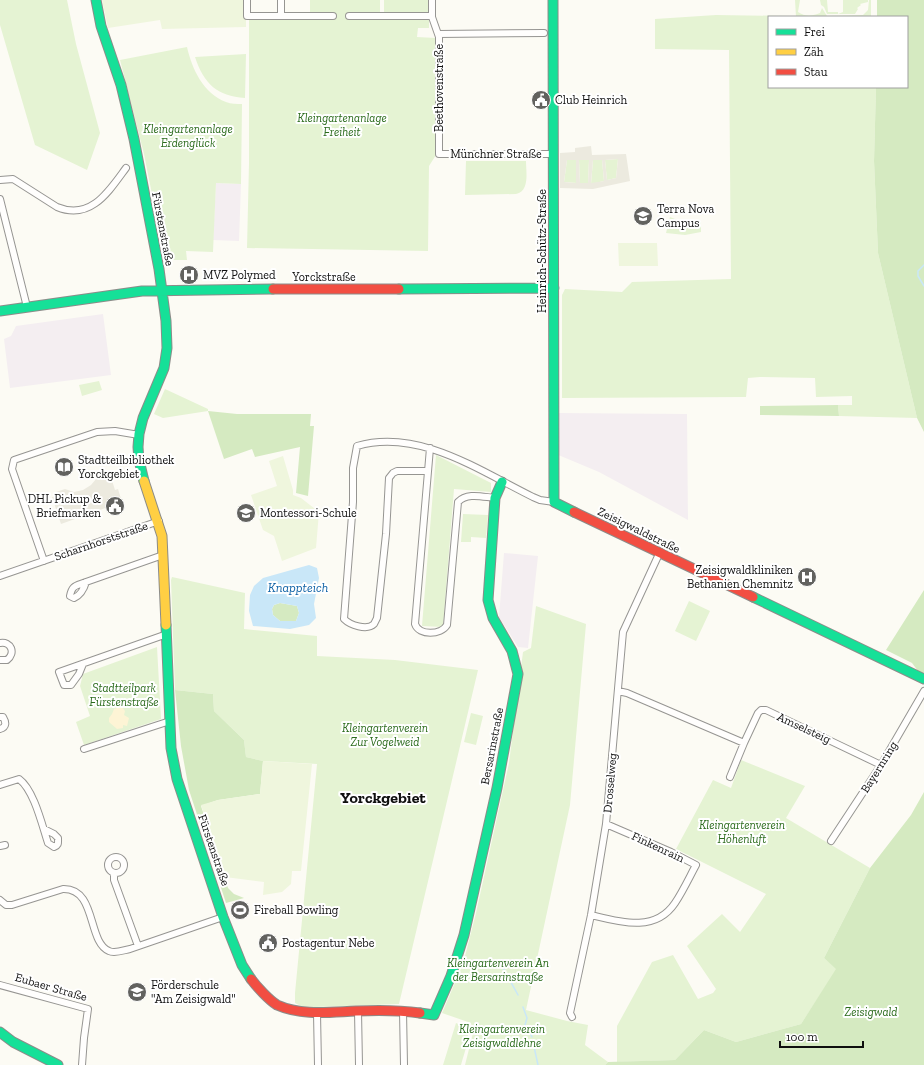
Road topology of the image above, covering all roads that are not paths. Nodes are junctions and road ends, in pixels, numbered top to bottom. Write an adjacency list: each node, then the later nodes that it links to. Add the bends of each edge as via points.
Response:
1 (96, 0): 18 (street, Fürstenstraße, via 136,148)
2 (246, 0): 6 (street, via 246,16)
3 (281, 0): 6 (street)
4 (432, 0): 9 (street, Beethovenstraße)
5 (553, 0): 13 (street, Heinrich-Schütz-Straße)
6 (281, 16): 7 (street)
7 (333, 16)
8 (349, 16): 9 (street)
9 (432, 16): 11 (street, Beethovenstraße)
10 (544, 33): 11 (street)
11 (438, 34): 12 (street, Beethovenstraße)
12 (439, 154): 13 (street, Münchner Straße)
13 (554, 154): 17 (street, Heinrich-Schütz-Straße)
14 (126, 168): 15 (street, via 94,205 78,210 57,207 13,179)
15 (0, 180)
16 (0, 199): 19 (street)
17 (554, 288): 18 (street, Yorckstraße); 26 (street, Heinrich-Schütz-Straße)
18 (162, 291): 19 (street, Yorckstraße, via 142,291); 21 (street, Fürstenstraße, via 168,342 167,358 144,415)
19 (27, 307): 20 (street, Yorckstraße)
20 (0, 311)
21 (139, 435): 27 (street, Fürstenstraße, via 138,451 142,472); 30 (street, Scharnhorststraße, via 115,431 97,432 14,460 12,469)
22 (430, 448): 23 (street); 23 (street, Zeisigwaldstraße, via 386,441 357,446 344,619 349,624 369,627 377,618 389,478 397,471); 24 (street, Zeisigwaldstraße, via 454,456)
23 (428, 471): 25 (street, via 415,624 421,631 441,631 447,625 458,502 468,496)
24 (502, 482): 25 (street, Bersarinstraße); 26 (street, Zeisigwaldstraße, via 540,500)
25 (495, 498): 60 (street, Bersarinstraße, via 488,600 494,622 509,644 518,674 497,788 458,959)
26 (554, 502): 28 (street, Zeisigwaldstraße)
27 (159, 521): 29 (street, Fürstenstraße); 30 (street, Scharnhorststraße)
28 (659, 554): 37 (street, Zeisigwaldstraße); 38 (street, Drosselweg, via 623,632)
29 (163, 555): 32 (street); 33 (street, Fürstenstraße)
30 (44, 560): 31 (street, Scharnhorststraße)
31 (0, 576)
32 (86, 582)
33 (167, 634): 36 (street); 41 (street, Fürstenstraße)
34 (0, 643): 35 (street, via 8,644 12,652 7,660)
35 (0, 660)
36 (83, 664)
37 (924, 679)
38 (618, 691): 43 (street); 48 (street, Drosselweg)
39 (924, 691): 45 (street, Bayernring)
40 (0, 717): 42 (street, via 3,717 5,726)
41 (170, 721): 44 (street); 54 (street, Fürstenstraße, via 177,778)
42 (0, 729)
43 (744, 743): 45 (street, Amselsteig, via 758,713 766,710); 46 (street, Amselsteig)
44 (84, 749)
45 (881, 765): 50 (street, Bayernring)
46 (730, 777)
47 (0, 785): 49 (street, via 19,779 25,783)
48 (606, 824): 53 (street, Drosselweg); 53 (street, Finkenrain, via 696,865 675,903 667,913 655,920 648,923 619,922)
49 (44, 829)
50 (831, 841)
51 (114, 873): 55 (street, via 114,880)
52 (0, 900): 55 (street, via 6,905 12,905 63,889 76,891 85,903 101,945 110,952)
53 (591, 914): 61 (street, Drosselweg, via 570,1013)
54 (223, 917): 55 (street); 59 (street, Fürstenstraße, via 242,965 256,986 276,1004 292,1010)
55 (138, 946)
56 (0, 985): 64 (street, Eubaer Straße, via 88,1008)
57 (358, 1011): 58 (street, Fürstenstraße); 59 (street, Fürstenstraße); 66 (street)
58 (403, 1012): 60 (street, Fürstenstraße); 67 (street)
59 (317, 1013): 65 (street)
60 (434, 1015)
61 (572, 1017)
62 (0, 1032): 63 (street)
63 (58, 1065)
64 (82, 1065)
65 (318, 1065)
66 (359, 1065)
67 (404, 1065)

